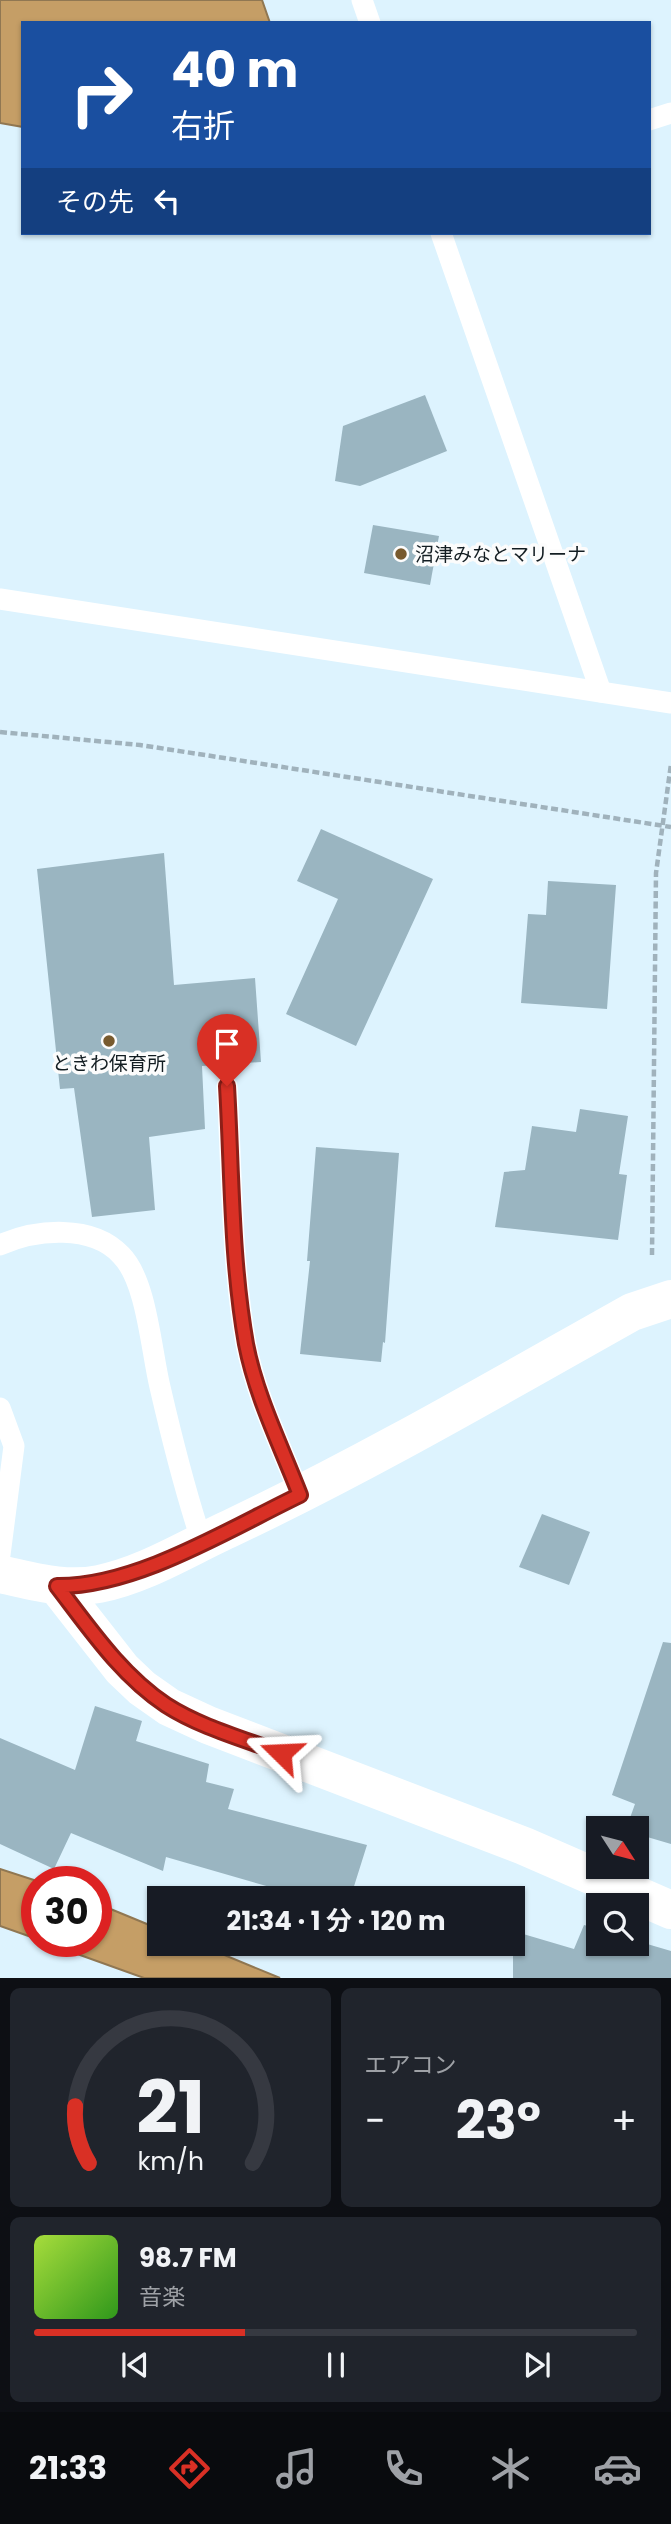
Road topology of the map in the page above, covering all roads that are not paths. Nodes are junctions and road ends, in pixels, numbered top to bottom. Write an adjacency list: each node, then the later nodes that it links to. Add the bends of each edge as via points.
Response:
1 (362, 0): 2 (lane)
2 (369, 21)
3 (671, 113): 4 (lane)
4 (651, 119)
5 (442, 235): 7 (lane)
6 (0, 599): 7 (lane)
7 (601, 692): 8 (lane)
8 (671, 703)
9 (227, 1086): 13 (lane, via 236,1252 247,1344 260,1392)
10 (0, 1245): 14 (lane, via 15,1238 92,1235 122,1255 135,1275)
11 (663, 1301): 13 (street, via 632,1312)
12 (0, 1408): 15 (lane, via 14,1446)
13 (300, 1495): 14 (street)
14 (202, 1542): 17 (street, via 101,1584)
15 (0, 1555)
16 (0, 1574): 17 (street)
17 (57, 1586): 18 (street, via 122,1669 169,1707 524,1846)
18 (671, 1910)

